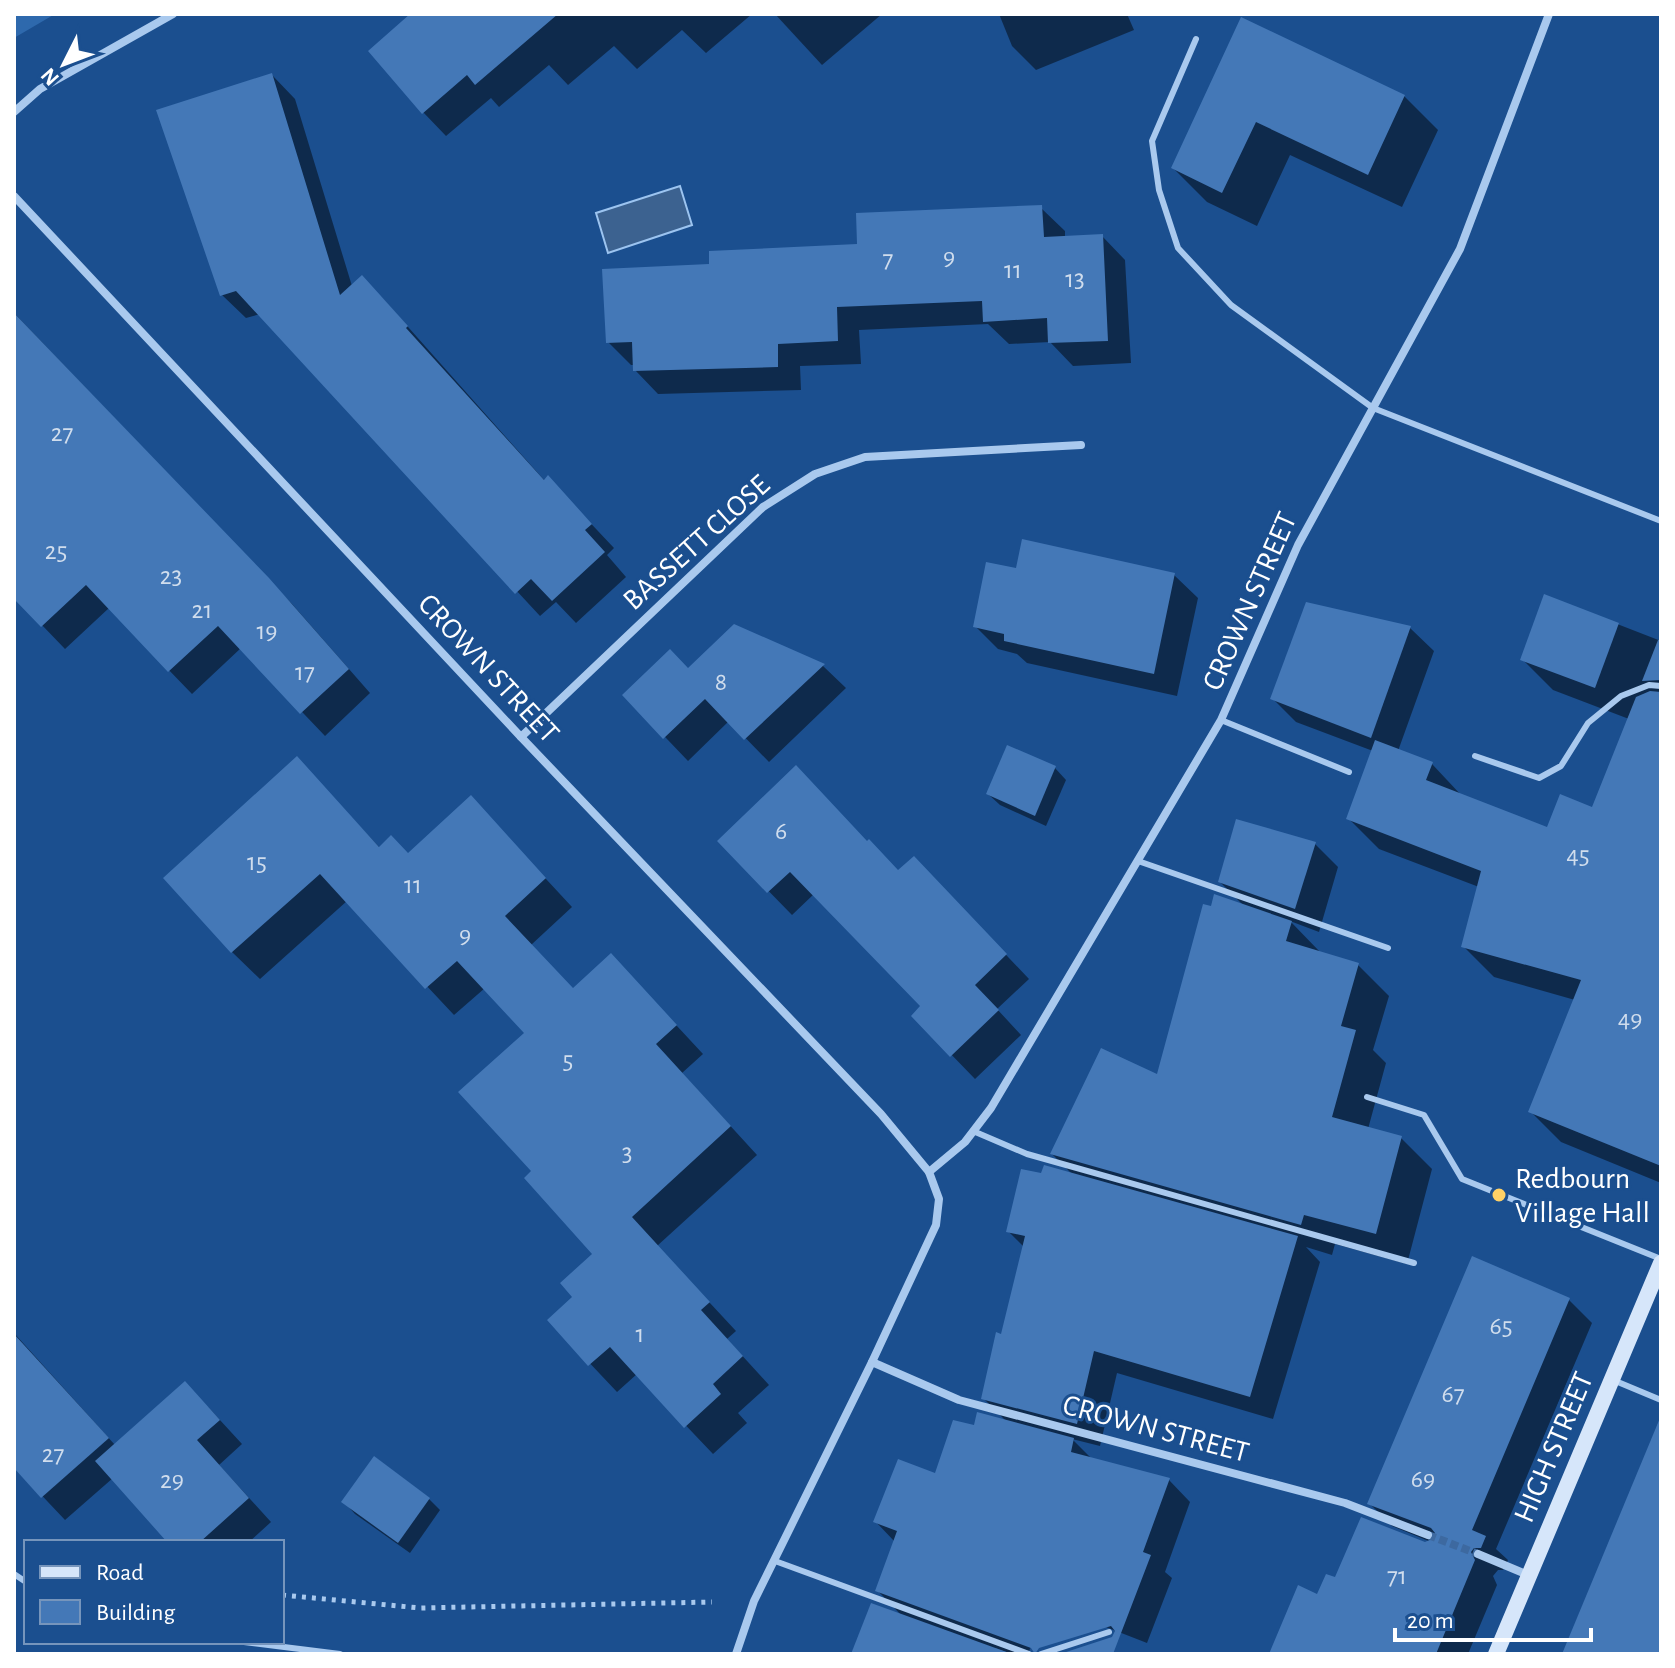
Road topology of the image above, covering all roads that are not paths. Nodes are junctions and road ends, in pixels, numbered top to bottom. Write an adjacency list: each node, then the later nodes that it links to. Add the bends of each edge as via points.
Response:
1 (173, 14): 4 (street, via 40,89)
2 (1549, 14): 6 (street, CROWN STREET, via 1460,249)
3 (1196, 39): 6 (lane, via 1152,141 1159,190 1178,248 1231,305)
4 (14, 112)
5 (14, 196): 11 (street, CROWN STREET)
6 (1373, 408): 8 (lane); 10 (street, CROWN STREET, via 1298,545)
7 (1081, 445): 11 (street, BASSETT CLOSE, via 865,457 815,474 763,507)
8 (1661, 521)
9 (1661, 686): 12 (lane, via 1621,696 1588,723 1561,766 1539,778)
10 (1221, 720): 13 (lane); 14 (street, CROWN STREET)
11 (521, 737): 18 (street, CROWN STREET, via 881,1114)
12 (1475, 756)
13 (1349, 772)
14 (1138, 861): 15 (lane); 17 (street, CROWN STREET)
15 (1388, 948)
16 (1367, 1097): 19 (lane, via 1424,1115 1462,1179)
17 (973, 1131): 18 (street, CROWN STREET); 20 (lane, via 1027,1154)
18 (929, 1172): 21 (street, CROWN STREET, via 939,1199 936,1225)
19 (1661, 1261): 22 (street, HIGH STREET)
20 (1414, 1263)
21 (872, 1362): 24 (street, CROWN STREET, via 959,1400 1345,1503); 26 (street, CROWN STREET)
22 (1613, 1380): 23 (lane); 27 (street, HIGH STREET)
23 (1661, 1400)
24 (1428, 1535)
25 (1478, 1554): 27 (street)
26 (775, 1561): 31 (street, CROWN STREET); 32 (lane)
27 (1528, 1575): 34 (street, HIGH STREET)
28 (1109, 1632): 33 (lane)
29 (260, 1644): 30 (lane)
30 (340, 1654)
31 (736, 1654)
32 (1029, 1654)
33 (1041, 1654)
34 (1496, 1654)

